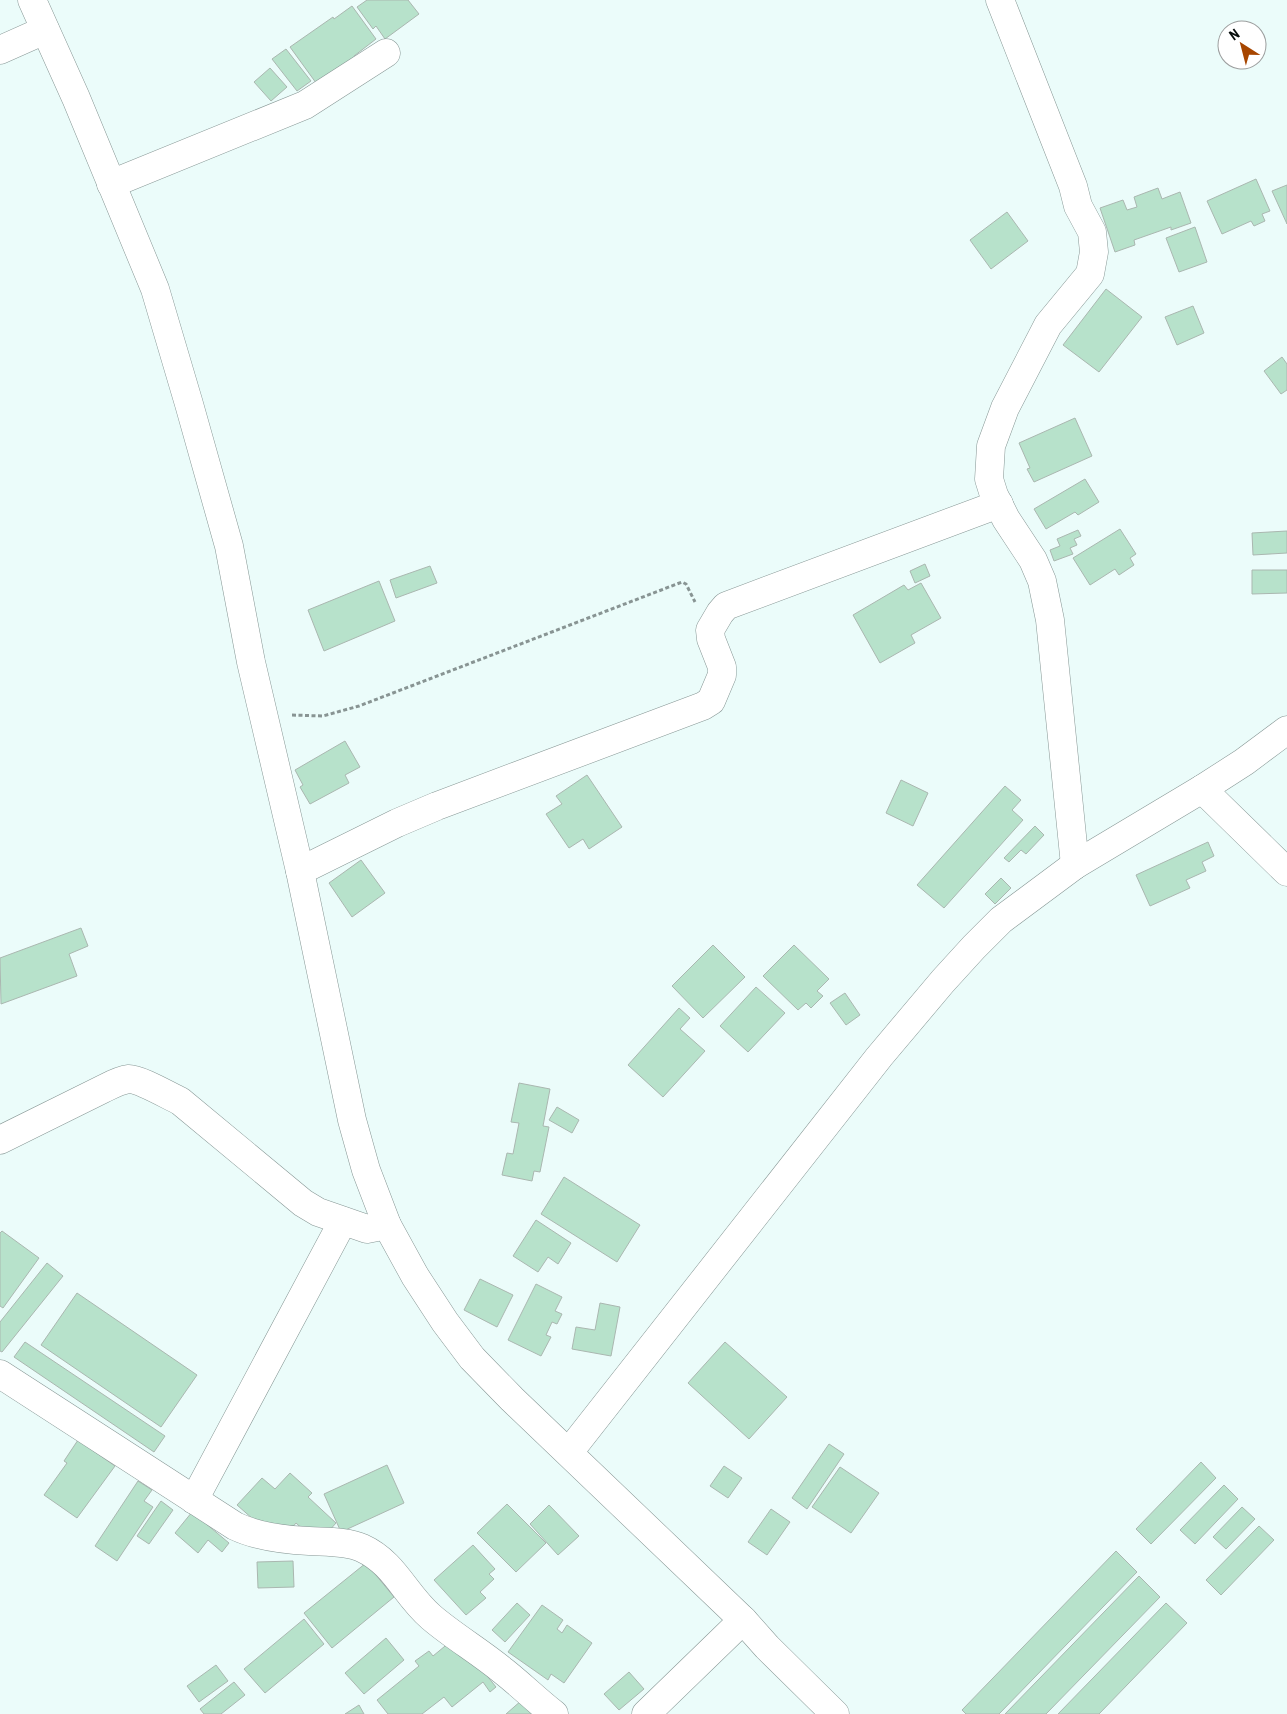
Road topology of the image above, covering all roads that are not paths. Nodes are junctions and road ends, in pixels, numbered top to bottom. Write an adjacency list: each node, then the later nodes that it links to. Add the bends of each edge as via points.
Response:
1 (32, 0): 3 (street)
2 (1000, 0): 7 (street, via 1074,186 1078,206 1092,232 1094,252 1090,274 1048,325 999,423 991,446 989,479)
3 (45, 30): 4 (street); 6 (street)
4 (0, 50)
5 (386, 53): 6 (street, via 305,105)
6 (111, 184): 11 (street, via 156,289 229,546)
7 (999, 504): 10 (street, via 1033,560 1042,582 1050,620); 11 (street, via 726,606 710,630 722,675 711,701 703,706 437,806)
8 (1287, 730): 9 (street)
9 (1202, 790): 10 (street); 12 (street)
10 (1075, 865): 17 (street, via 1001,920 943,981 879,1056)
11 (300, 871): 15 (street, via 352,1120 366,1170)
12 (1287, 872)
13 (0, 1140): 14 (street, via 118,1082 131,1079 180,1101 303,1203)
14 (343, 1221): 15 (street, via 367,1229); 18 (street)
15 (387, 1225): 17 (street, via 414,1276 472,1358)
16 (0, 1374): 18 (street)
17 (569, 1452): 19 (street)
18 (194, 1500): 20 (street, via 252,1534 345,1544 378,1556 430,1617 502,1670)
19 (743, 1620): 21 (street); 22 (street)
20 (554, 1714)
21 (646, 1714)
22 (835, 1714)

